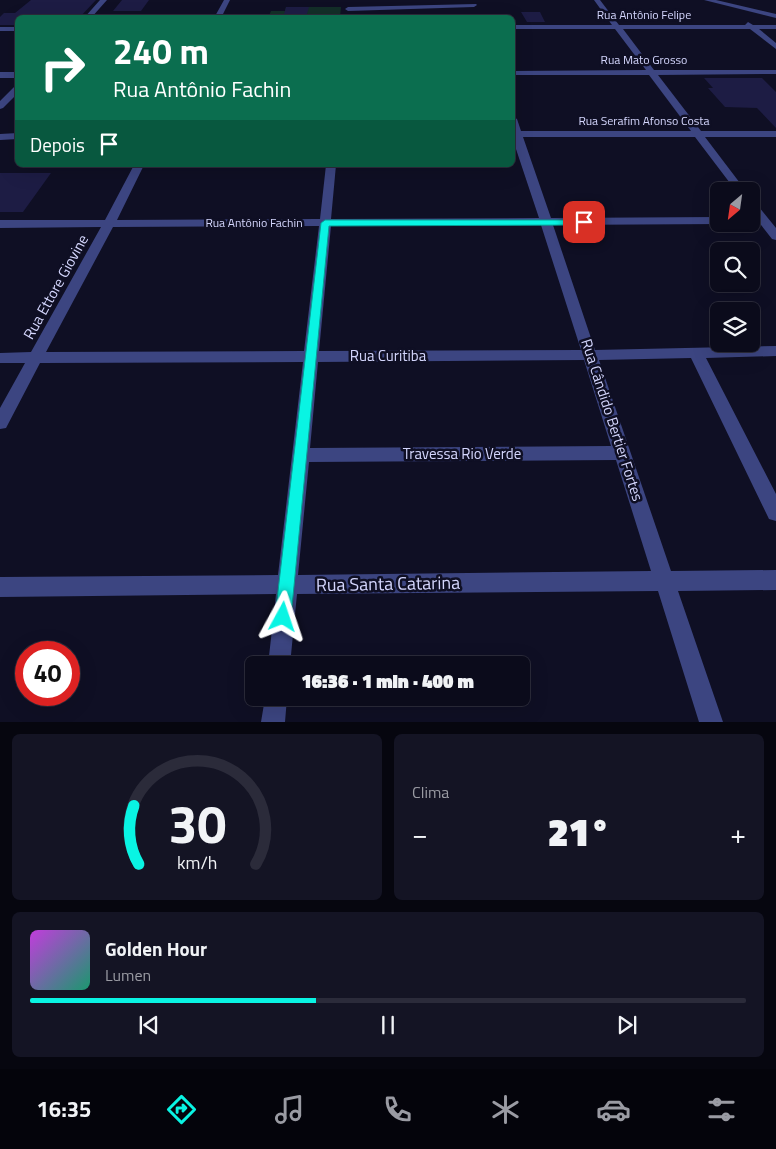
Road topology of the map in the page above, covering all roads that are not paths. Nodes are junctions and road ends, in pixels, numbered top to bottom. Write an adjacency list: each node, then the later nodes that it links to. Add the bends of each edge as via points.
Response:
1 (104, 0): 11 (street)
2 (227, 0): 12 (street)
3 (350, 0): 9 (street)
4 (597, 0): 18 (street)
5 (707, 0): 6 (street)
6 (724, 2): 8 (street); 14 (street)
7 (474, 5): 9 (street)
8 (754, 7): 10 (street); 15 (street)
9 (348, 8): 13 (street)
10 (776, 12)
11 (90, 15)
12 (219, 15)
13 (348, 15)
14 (738, 16)
15 (776, 16)
16 (745, 21): 19 (street)
17 (515, 27): 18 (street, Rua Antônio Felipe)
18 (617, 27): 19 (street, Rua Antônio Felipe); 26 (street)
19 (752, 27): 20 (street, Rua Antônio Felipe); 23 (street)
20 (776, 27)
21 (0, 29): 22 (street)
22 (15, 29)
23 (776, 47)
24 (776, 72): 26 (street, Rua Mato Grosso)
25 (515, 73): 26 (street, Rua Mato Grosso)
26 (652, 73): 32 (street)
27 (0, 75): 28 (street)
28 (15, 75)
29 (15, 91): 30 (street)
30 (0, 106)
31 (515, 129): 32 (street, Rua Serafim Afonso Costa)
32 (697, 134): 33 (street, Rua Serafim Afonso Costa); 40 (street)
33 (776, 134)
34 (515, 135): 37 (street, Rua Cândido Bertier Fortes)
35 (0, 136): 36 (street)
36 (15, 136)
37 (519, 161): 44 (street, Rua Cândido Bertier Fortes)
38 (138, 167): 46 (street, Rua Ettore Giovine)
39 (331, 167): 43 (street)
40 (734, 182)
41 (764, 220): 47 (street)
42 (710, 221): 44 (street, Rua Antônio Fachin)
43 (325, 223): 44 (street, Rua Antônio Fachin); 46 (street, Rua Antônio Fachin); 51 (street)
44 (546, 223): 50 (street, Rua Cândido Bertier Fortes)
45 (0, 224): 46 (street, Rua Antônio Fachin)
46 (109, 224): 52 (street, Rua Ettore Giovine)
47 (776, 236)
48 (776, 351): 49 (street, Rua Curitiba)
49 (696, 353): 50 (street, Rua Curitiba); 57 (street)
50 (590, 355): 51 (street, Rua Curitiba); 55 (street, Rua Cândido Bertier Fortes)
51 (312, 356): 52 (street, Rua Curitiba); 56 (street)
52 (36, 357): 53 (street, Rua Curitiba); 54 (street, Rua Ettore Giovine)
53 (0, 358)
54 (0, 422)
55 (622, 453): 56 (street, Travessa Rio Verde); 59 (street, Rua Cândido Bertier Fortes)
56 (302, 455): 60 (street)
57 (776, 513)
58 (776, 580): 59 (street, Rua Santa Catarina)
59 (664, 581): 60 (street, Rua Santa Catarina); 65 (street, Rua Cândido Bertier Fortes)
60 (286, 585): 61 (street, Rua Santa Catarina); 62 (street)
61 (0, 587)
62 (280, 656)
63 (275, 706): 64 (street)
64 (274, 722)
65 (711, 722)

